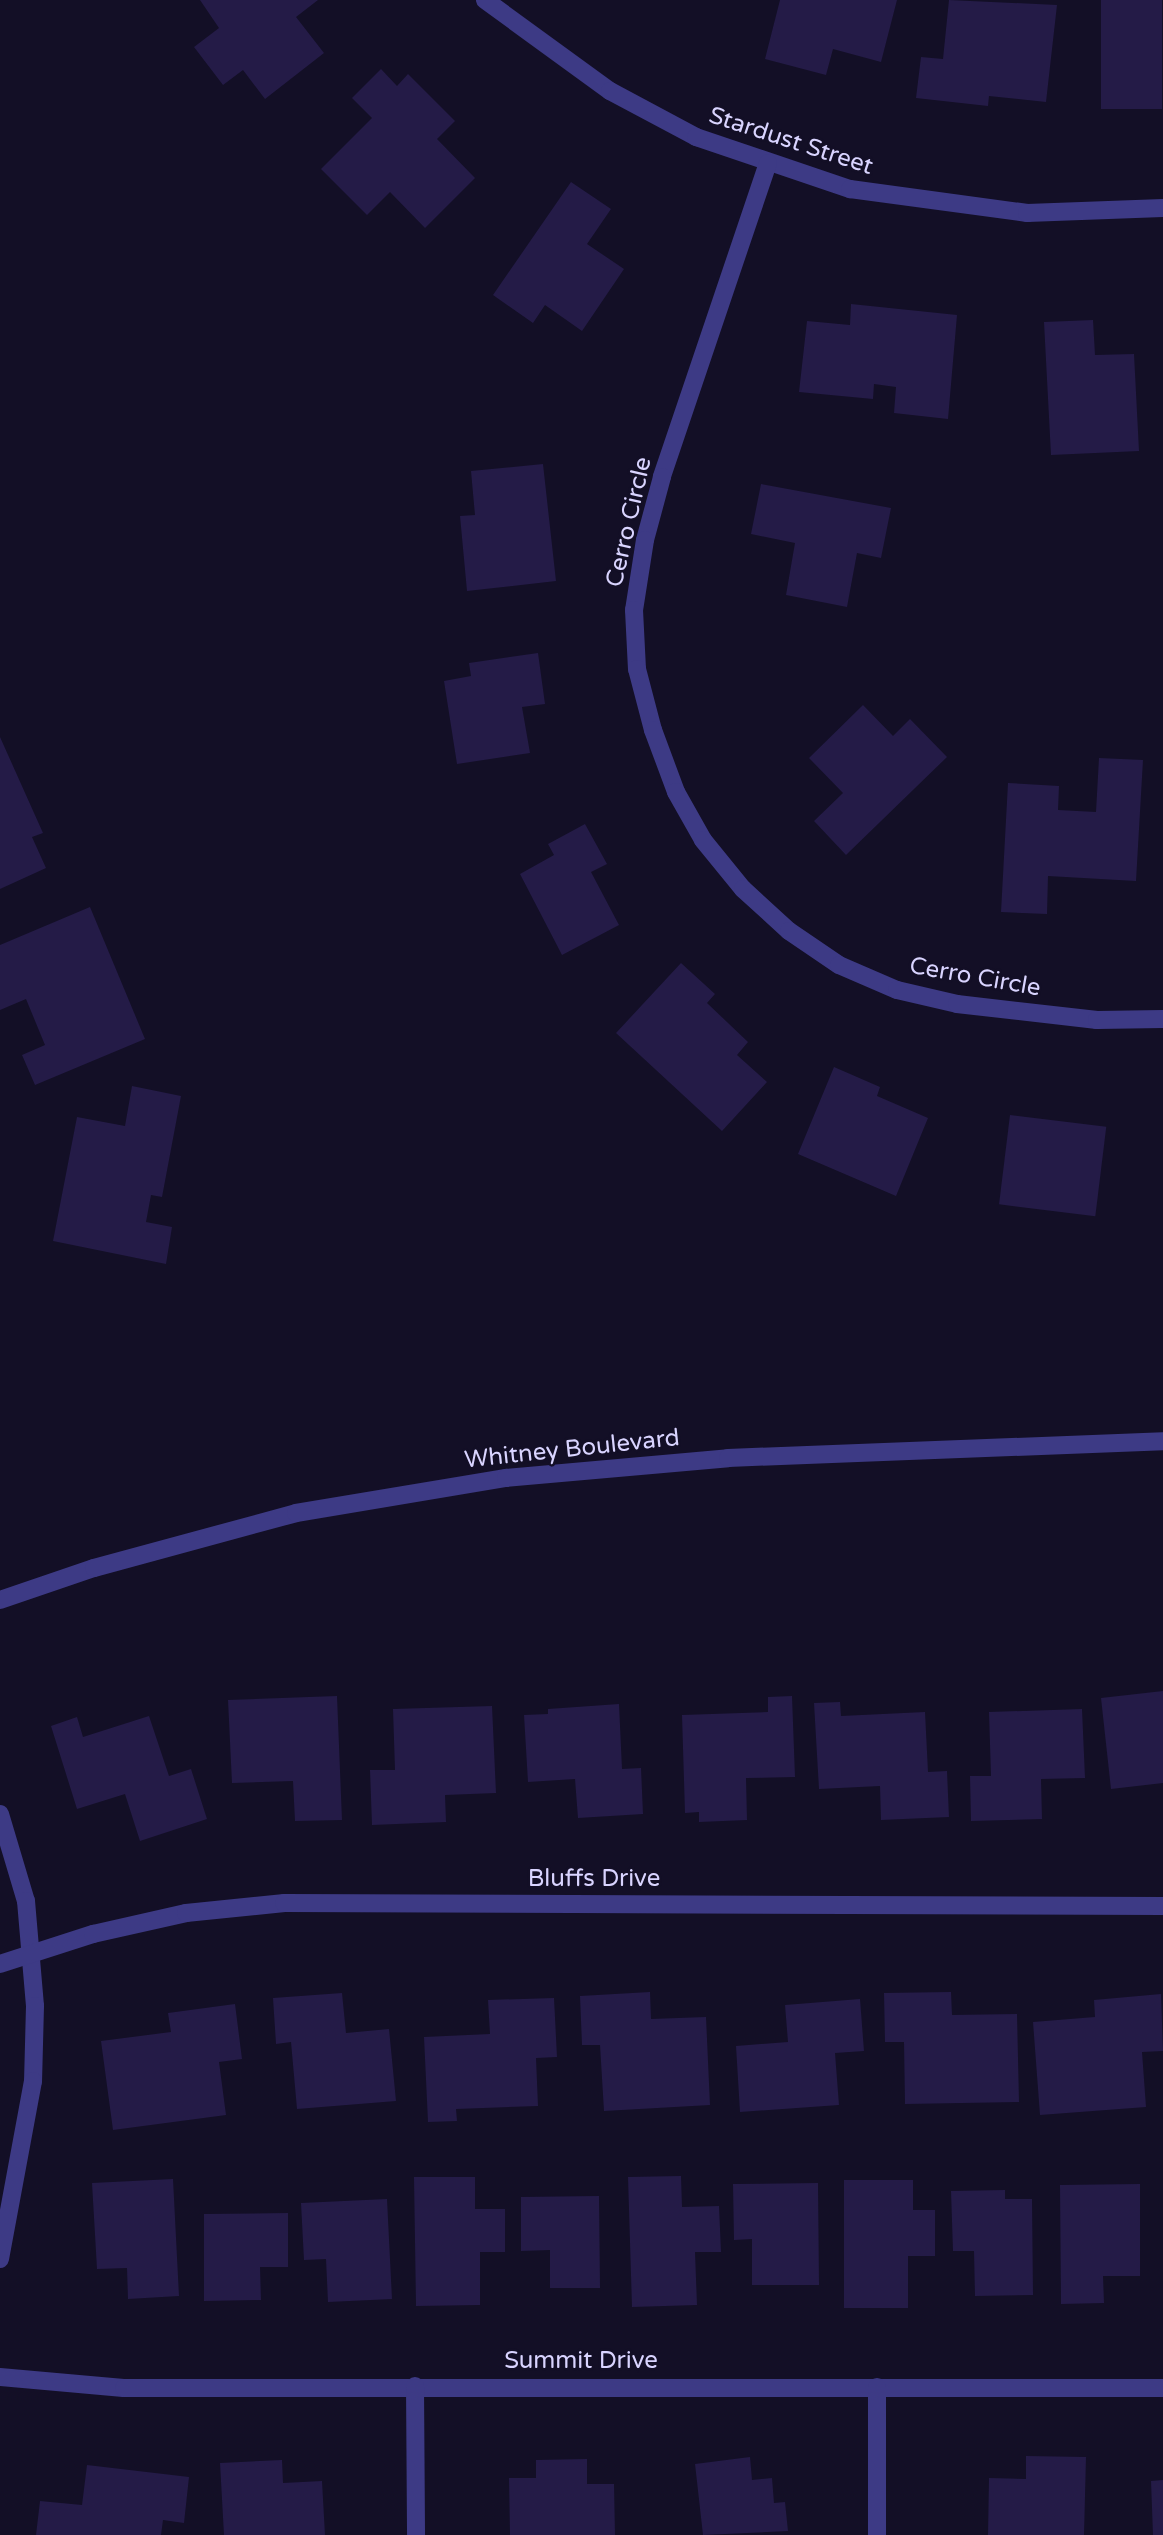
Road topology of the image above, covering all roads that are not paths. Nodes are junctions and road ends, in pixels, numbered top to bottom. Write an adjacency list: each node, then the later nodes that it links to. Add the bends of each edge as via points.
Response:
1 (485, 0): 2 (street, Stardust Street, via 610,91 696,137)
2 (768, 163): 3 (street, Stardust Street, via 850,189 937,204 1027,213); 4 (street, Cerro Circle, via 662,477 645,540 634,610 637,669 676,792 703,839 743,889 789,931 839,965 897,990 957,1004 1097,1020)
3 (1163, 208)
4 (1163, 1019)
5 (1163, 1441): 6 (street, Whitney Boulevard, via 728,1458 506,1478 296,1513 93,1568)
6 (0, 1600)
7 (0, 1814): 9 (street, via 20,1872)
8 (1163, 1906): 9 (street, Bluffs Drive, via 284,1903 186,1913)
9 (31, 1952): 10 (street, Bluffs Drive); 11 (street, via 33,2081)
10 (0, 1964)
11 (0, 2259)
12 (0, 2377): 13 (street, Summit Drive, via 124,2388)
13 (415, 2386): 14 (street, Summit Drive); 16 (street)
14 (877, 2388): 15 (street, Summit Drive); 17 (street)
15 (1163, 2388)
16 (416, 2535)
17 (877, 2535)

